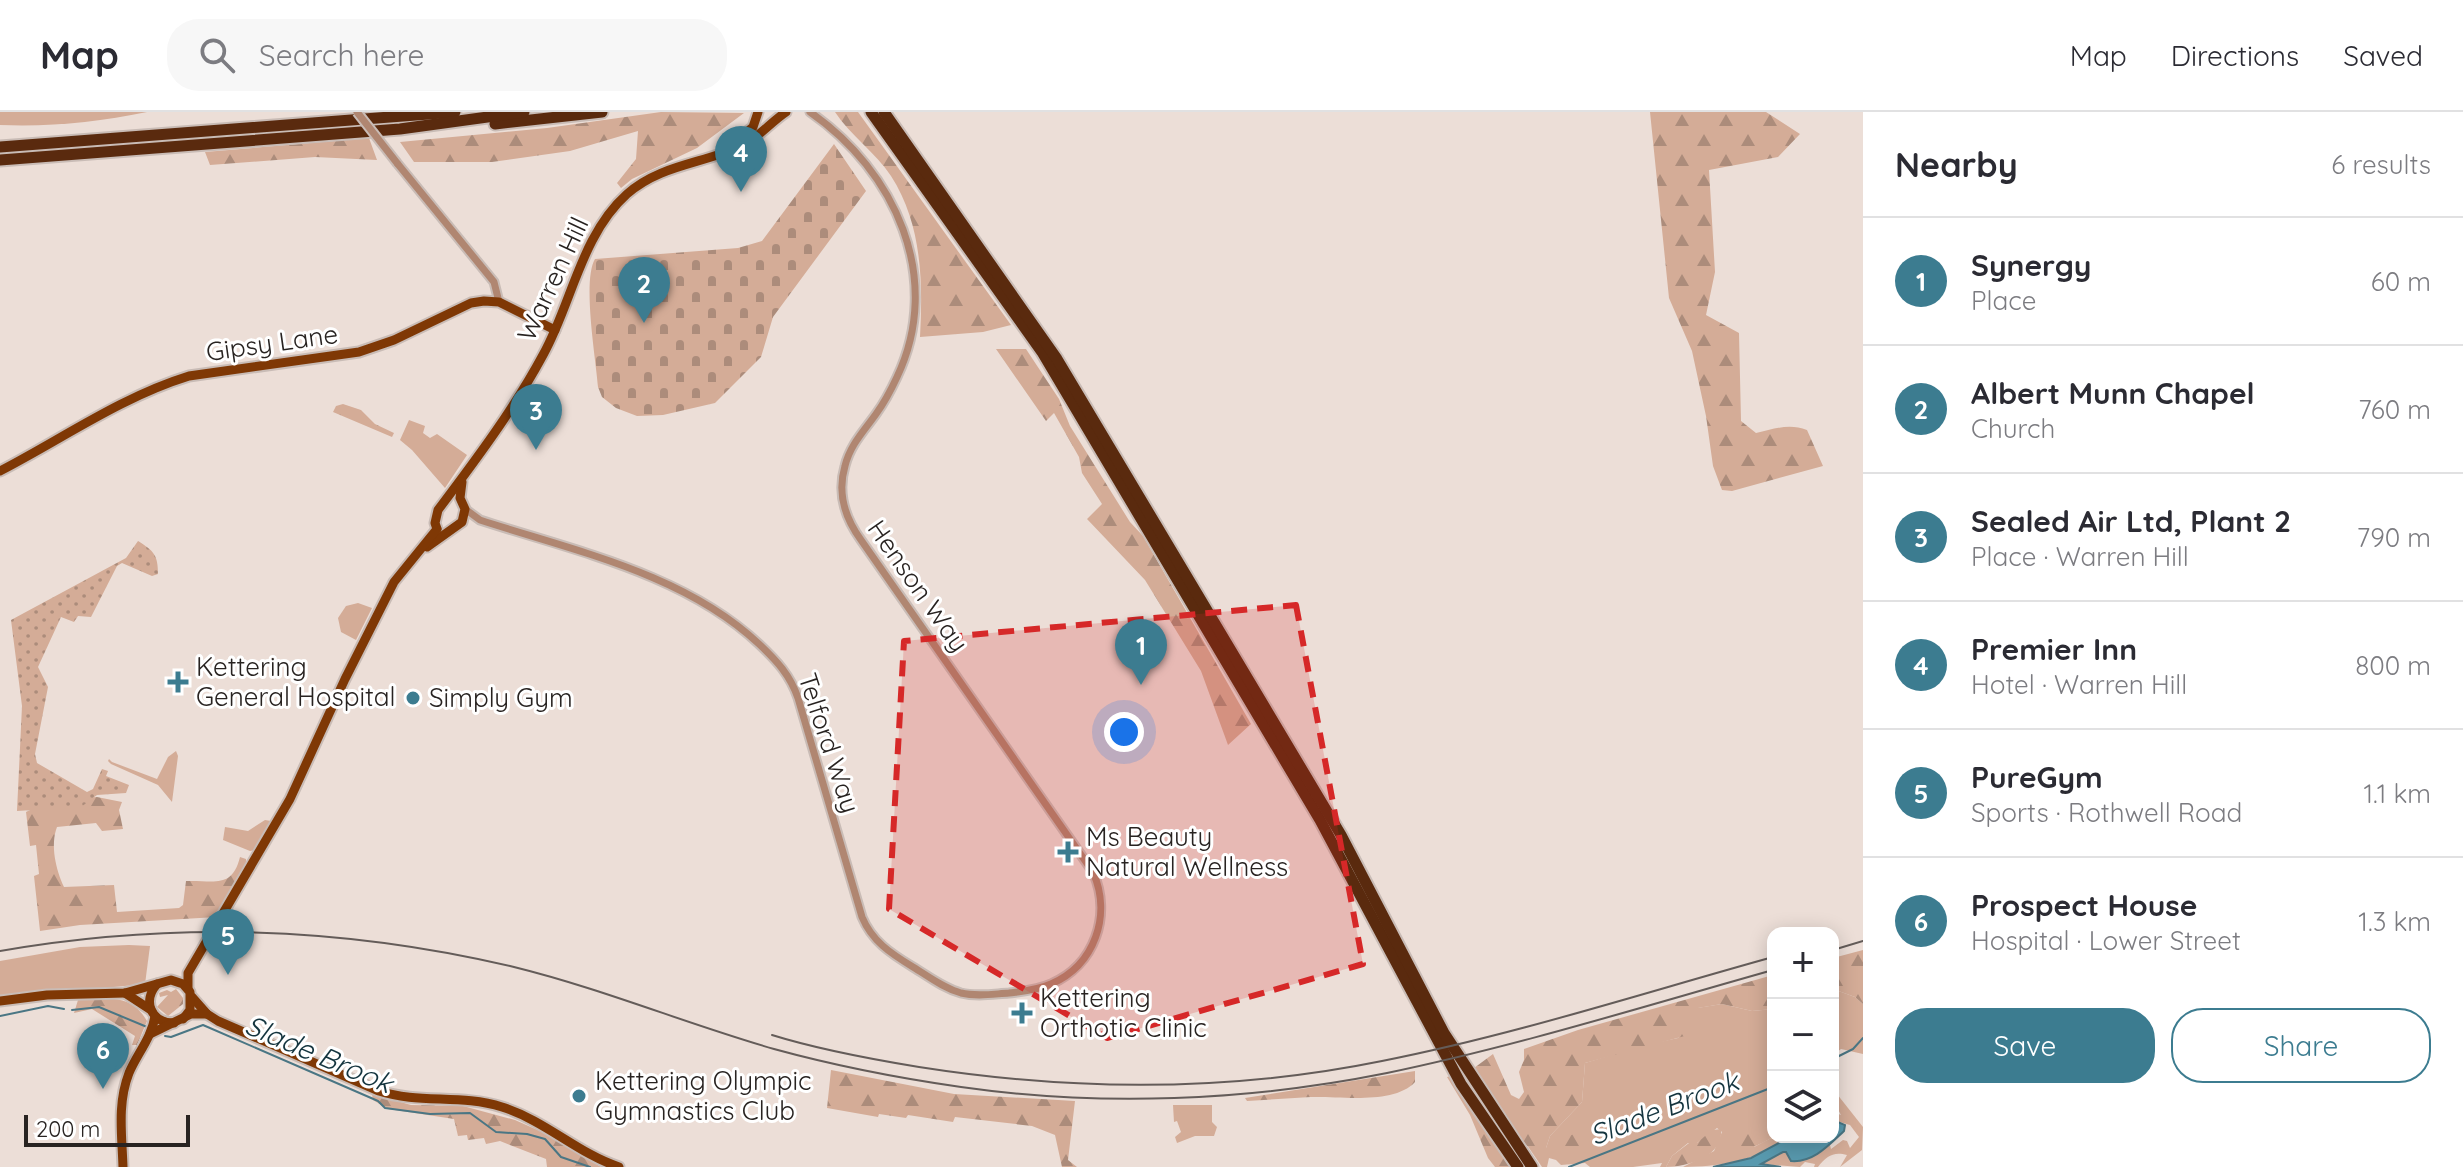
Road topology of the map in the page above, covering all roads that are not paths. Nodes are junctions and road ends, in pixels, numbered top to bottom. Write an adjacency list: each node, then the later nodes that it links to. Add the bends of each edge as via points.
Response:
1 (357, 112): 17 (street, bridge, via 494,282)
2 (455, 112): 11 (highway)
3 (524, 112): 13 (highway)
4 (602, 112): 13 (highway)
5 (758, 112): 15 (main road, Warren Hill, via 753,127)
6 (786, 112): 15 (main road, Warren Hill, via 753,139)
7 (810, 112): 12 (street, Henson Way)
8 (823, 112): 12 (street, Henson Way)
9 (871, 112): 39 (highway, via 1042,352 1320,820 1461,1084)
10 (884, 112): 40 (highway, via 1057,359 1341,835 1444,1033)
11 (404, 113): 14 (highway)
12 (830, 127): 28 (street, Henson Way, via 889,195 907,238 915,279 915,313 904,361 845,463 846,515 1093,872 1100,920 1092,947)
13 (400, 129): 16 (highway)
14 (0, 147)
15 (721, 152): 18 (main road, Warren Hill, via 662,171 618,202 592,241)
16 (0, 160)
17 (499, 302): 18 (main road); 19 (main road, Gipsy Lane, via 471,303 349,355 171,382)
18 (555, 330): 20 (main road, Warren Hill, via 528,381)
19 (0, 471)
20 (466, 473): 21 (main road, Warren Hill); 22 (main road, Warren Hill)
21 (460, 498): 22 (main road); 23 (main road)
22 (446, 499): 26 (main road, via 435,518)
23 (465, 509): 24 (street, Telford Way); 25 (main road)
24 (480, 520): 25 (street, Telford Way); 28 (street, Telford Way, via 684,591 727,617 779,663 798,698 862,917 876,941 892,954 946,987 971,994 1041,988)
25 (462, 522): 26 (main road, via 455,529)
26 (441, 530): 27 (main road, via 394,582 277,822)
27 (193, 964): 29 (main road); 31 (main road, via 188,973)
28 (1078, 966)
29 (161, 982): 30 (main road); 31 (main road, via 177,981); 33 (main road, via 150,993)
30 (125, 993): 32 (main road); 33 (main road)
31 (190, 993): 34 (main road); 35 (main road, via 190,1010)
32 (0, 1001)
33 (153, 1013): 35 (main road, via 165,1022); 36 (main road)
34 (207, 1014): 35 (main road); 38 (main road, via 399,1097 452,1098 502,1107)
35 (180, 1021): 36 (main road)
36 (153, 1031): 37 (main road, via 129,1074 122,1101)
37 (123, 1167)
38 (619, 1167)
39 (1518, 1167)
40 (1532, 1167)

